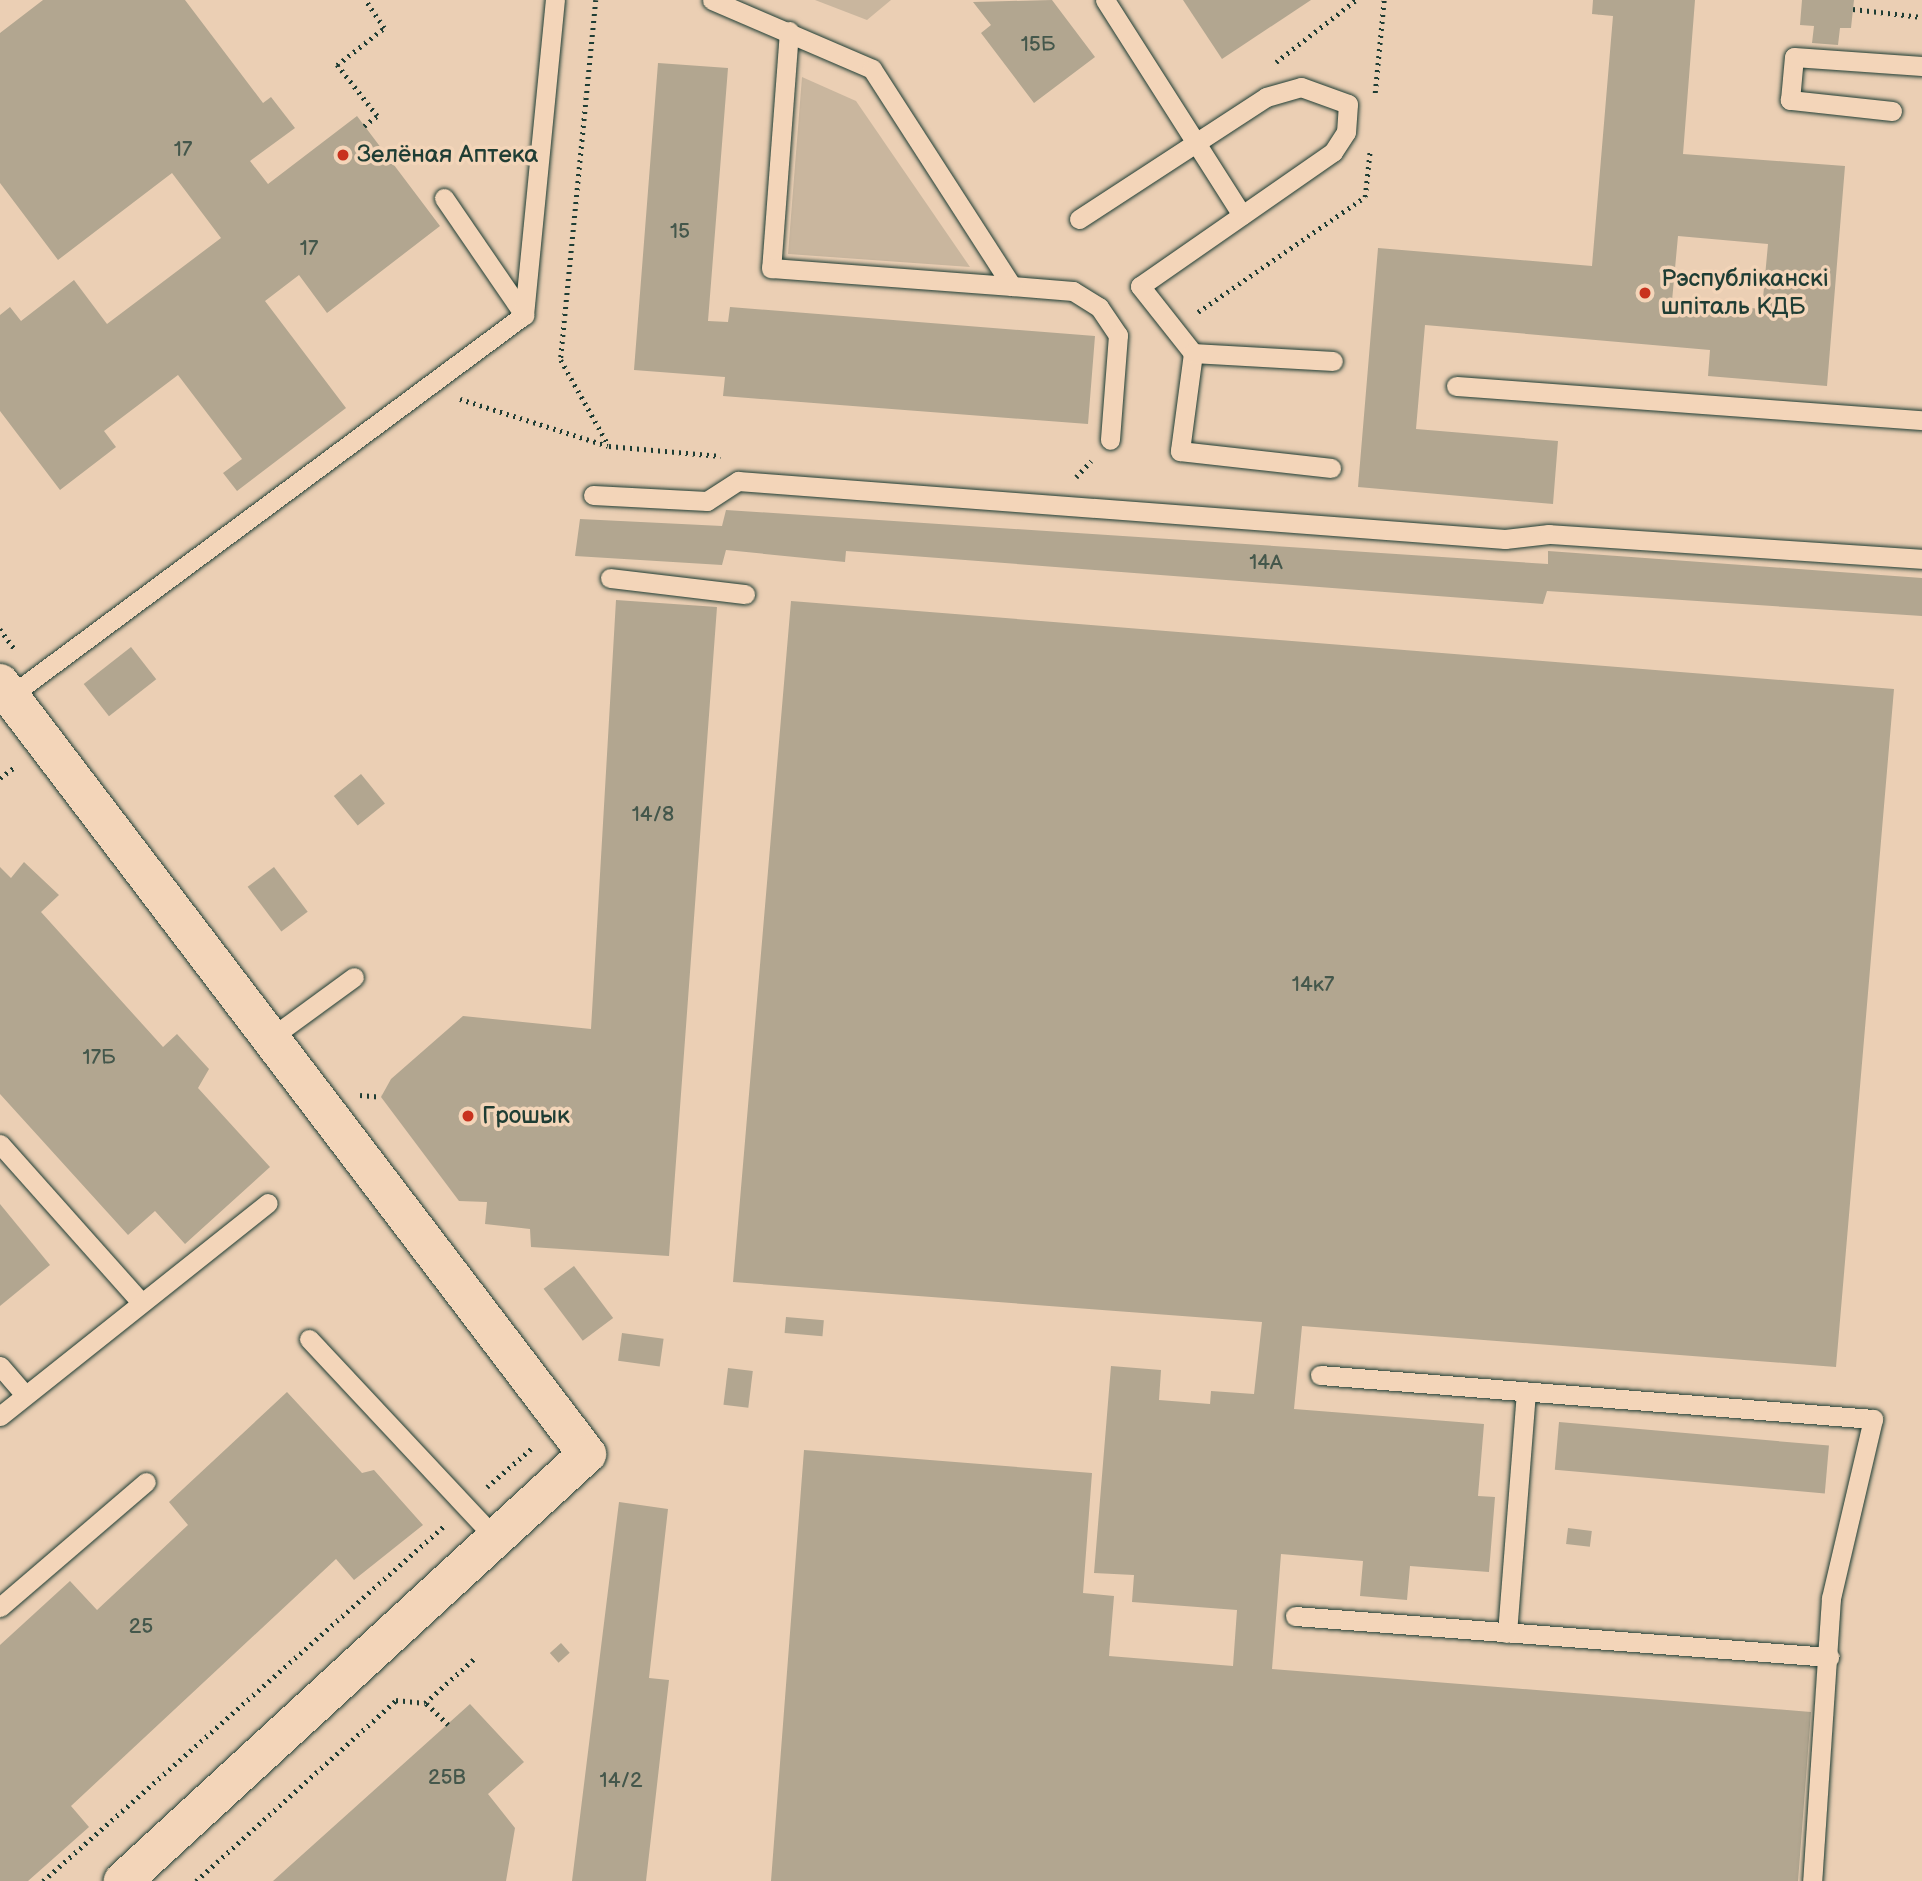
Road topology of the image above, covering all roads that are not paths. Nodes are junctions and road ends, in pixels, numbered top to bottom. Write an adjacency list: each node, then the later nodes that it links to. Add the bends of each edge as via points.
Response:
1 (555, 0): 12 (lane)
2 (712, 0): 4 (lane)
3 (1105, 0): 7 (lane)
4 (789, 31): 11 (lane, via 872,69); 11 (lane, via 771,268)
5 (1922, 66): 6 (lane, via 1794,57 1790,100)
6 (1892, 111)
7 (1195, 142): 9 (lane); 9 (lane, via 1266,97 1301,87 1348,104 1346,132 1333,152); 10 (lane)
8 (444, 198): 12 (lane)
9 (1242, 215): 13 (lane, via 1140,286)
10 (1079, 219)
11 (1012, 286): 17 (lane, via 1073,291 1099,307 1118,335)
12 (524, 315): 23 (lane)
13 (1193, 353): 14 (lane); 18 (lane, via 1180,451)
14 (1334, 361)
15 (1455, 386): 16 (lane)
16 (1922, 420)
17 (1110, 440)
18 (1331, 468)
19 (593, 495): 20 (lane, via 707,501 738,481 1505,539 1549,534)
20 (1922, 559)
21 (610, 578): 22 (lane)
22 (745, 594)
23 (3, 695): 25 (street)
24 (354, 977): 25 (lane)
25 (269, 1039): 36 (street, via 587,1454)
26 (0, 1144): 28 (lane)
27 (268, 1203): 28 (lane)
28 (141, 1302): 33 (lane)
29 (309, 1339): 36 (lane)
30 (0, 1366): 33 (lane)
31 (1321, 1375): 32 (lane)
32 (1526, 1392): 39 (lane); 40 (lane, via 1873,1419 1831,1598)
33 (24, 1394): 34 (lane)
34 (0, 1416)
35 (146, 1482): 37 (lane)
36 (497, 1540): 41 (street)
37 (0, 1607)
38 (1296, 1616): 39 (lane)
39 (1507, 1633): 40 (lane)
40 (1829, 1657): 42 (lane)
41 (123, 1881)
42 (1812, 1881)

